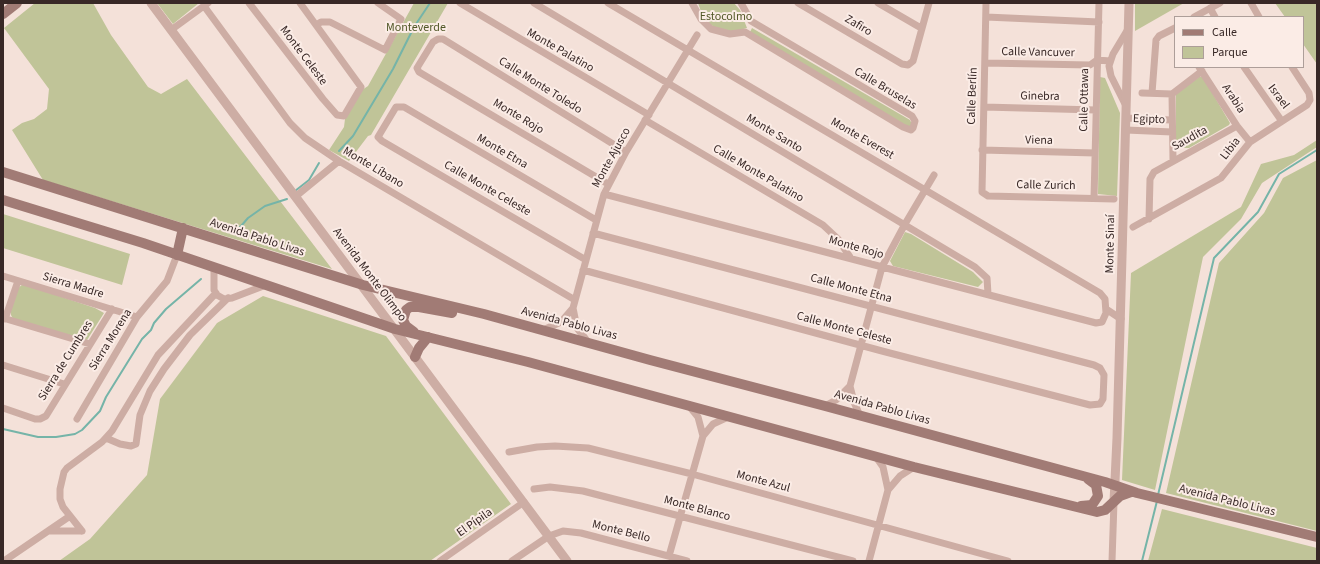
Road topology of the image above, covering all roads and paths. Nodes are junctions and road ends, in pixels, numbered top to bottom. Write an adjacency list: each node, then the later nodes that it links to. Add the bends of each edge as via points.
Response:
1 (151, 3): 32 (street, Avenida Monte Olimpo)
2 (249, 3): 28 (street, Monte Celeste, via 323,100 337,115 344,116 361,90 360,84)
3 (300, 3): 28 (street)
4 (378, 3): 28 (street, via 400,17 401,21 386,50 330,22)
5 (534, 3): 46 (street, Monte Santo)
6 (608, 3): 35 (street, Monte Everest)
7 (692, 3): 33 (street, via 701,19 711,29 726,34)
8 (741, 3): 26 (street)
9 (798, 3): 29 (street, Zafiro, via 902,64 908,65 913,60)
10 (878, 3): 29 (street)
11 (929, 3): 29 (street)
12 (986, 3): 25 (street, Calle Berlín)
13 (1099, 3): 27 (street, Calle Ottawa)
14 (1129, 3): 31 (street, Monte Sinaí)
15 (1220, 3): 20 (street)
16 (1251, 3): 24 (street)
17 (460, 4): 53 (street, Monte Palatino)
18 (206, 5): 32 (street); 66 (street, Monte Líbano, via 290,123 305,138)
19 (11, 6): 21 (main road)
20 (1210, 8): 22 (street); 23 (street)
21 (3, 14)
22 (1196, 16)
23 (1214, 16)
24 (1258, 16)
25 (986, 17): 27 (street); 38 (street, Calle Berlín)
26 (751, 21): 33 (street); 33 (street, Calle Bruselas, via 912,116 916,121 914,128 911,130 903,127)
27 (1098, 22): 36 (street, Calle Ottawa)
28 (316, 25)
29 (921, 28)
30 (1174, 28): 48 (street, via 1159,36 1154,47)
31 (1128, 29): 37 (street); 50 (street, Monte Sinaí)
32 (171, 30): 73 (street, Avenida Monte Olimpo)
33 (745, 32)
34 (697, 35): 35 (street, Monte Ajusco)
35 (688, 51): 46 (street, Monte Ajusco); 70 (street, Monte Everest)
36 (1097, 60): 37 (street); 39 (street, Calle Vancuver); 44 (street, Calle Ottawa)
37 (1110, 61): 45 (street)
38 (985, 63): 39 (street, Calle Vancuver); 51 (street, Calle Berlín)
39 (1090, 65): 44 (street, Calle Vancuver)
40 (417, 68): 63 (street, Calle Monte Toledo, via 433,42 443,39); 69 (street, Monte Rojo, via 419,72)
41 (1245, 68): 56 (street, Israel)
42 (1293, 68): 56 (street, Libia, via 1309,93 1310,100 1305,106)
43 (1201, 69): 49 (street); 57 (street, Arabia)
44 (1097, 70): 45 (street); 52 (street, Calle Ottawa)
45 (1109, 71): 50 (street)
46 (667, 84): 53 (street, Monte Ajusco); 79 (street, Monte Santo)
47 (1142, 93): 48 (street)
48 (1152, 93): 49 (street)
49 (1172, 94): 55 (street)
50 (1126, 106): 54 (street, Monte Sinaí)
51 (984, 107): 52 (street, Ginebra); 62 (street, Calle Berlín)
52 (1096, 110): 64 (street, Calle Ottawa)
53 (647, 118): 63 (street, Monte Ajusco); 84 (street, Calle Monte Palatino, via 823,225 838,239)
54 (1126, 118): 55 (street); 58 (street, Monte Sinaí)
55 (1171, 120): 59 (street)
56 (1281, 120): 61 (street, Libia)
57 (1236, 126): 61 (street, Arabia); 65 (street, Saudita)
58 (1126, 130): 59 (street, Egipto); 104 (street, Monte Sinaí)
59 (1172, 132): 65 (street)
60 (378, 137): 78 (street, Monte Etna, via 396,107 404,107); 85 (street, Calle Monte Celeste)
61 (1250, 142): 77 (street, Libia, via 1220,178)
62 (982, 150): 64 (street, Viena); 71 (street, Calle Berlín)
63 (626, 152): 69 (street, Monte Ajusco)
64 (1095, 153): 74 (street, Calle Ottawa)
65 (1173, 160): 77 (street, Saudita, via 1154,172 1150,179)
66 (339, 161): 73 (street); 96 (street, Monte Líbano)
67 (3, 172): 80 (main road, Avenida Pablo Livas)
68 (934, 175): 70 (street)
69 (608, 184): 72 (street, Monte Ajusco)
70 (926, 189): 79 (street); 100 (street, Monte Everest, via 1104,296)
71 (981, 190): 74 (street, Calle Zurich, via 988,196)
72 (604, 194): 78 (street, Monte Ajusco); 84 (street, Monte Rojo)
73 (295, 197): 92 (street, Avenida Monte Olimpo)
74 (1094, 198): 75 (street, Calle Zurich)
75 (1114, 199)
76 (3, 200): 83 (main road)
77 (1149, 219): 81 (street, Libia)
78 (596, 220): 82 (street, Monte Ajusco)
79 (905, 224): 87 (street); 94 (street, Monte Santo, via 975,266 987,278)
80 (183, 228): 83 (main road); 92 (main road, Avenida Pablo Livas)
81 (1133, 228)
82 (593, 233): 85 (street, Monte Ajusco); 97 (street, Calle Monte Etna)
83 (176, 254): 86 (main road); 102 (street, Sierra Morena, via 166,284)
84 (850, 257): 87 (street, Monte Rojo)
85 (586, 260): 88 (street, Monte Ajusco)
86 (214, 267): 91 (main road); 93 (street)
87 (882, 267): 94 (street, Monte Rojo); 97 (street)
88 (583, 270): 96 (street, Monte Ajusco); 111 (street, Calle Monte Celeste)
89 (3, 276): 90 (street, Sierra Madre)
90 (18, 280): 99 (street, Sierra Madre); 103 (street)
91 (266, 285): 95 (street); 105 (main road)
92 (363, 285): 101 (main road, Avenida Pablo Livas); 105 (street, Avenida Monte Olimpo)
93 (216, 293): 95 (street); 124 (street, via 158,355)
94 (988, 294): 100 (street, Monte Rojo, via 1096,323 1102,322)
95 (228, 298): 124 (street, via 190,335 160,375 140,415 136,444 120,444)
96 (575, 300): 98 (street, Monte Ajusco)
97 (871, 305): 111 (street); 116 (street, Calle Monte Etna, via 1094,365 1102,370 1104,378 1104,395)
98 (573, 308): 106 (street, Monte Ajusco, via 561,322); 109 (street, Monte Ajusco, via 577,328)
99 (112, 309): 102 (street, Sierra Madre); 110 (street, Sierra de Cumbres)
100 (1106, 309): 104 (street)
101 (484, 314): 106 (main road, Avenida Pablo Livas); 107 (main road, via 412,307 406,310 403,320 406,326)
102 (137, 317): 122 (street, Sierra Morena)
103 (4, 318): 110 (street)
104 (1120, 319): 130 (street, Monte Sinaí)
105 (395, 329): 107 (main road); 112 (street, Avenida Monte Olimpo)
106 (541, 331): 109 (main road, Avenida Pablo Livas)
107 (417, 334): 108 (main road)
108 (428, 337): 112 (main road); 117 (main road)
109 (588, 342): 118 (main road, Avenida Pablo Livas)
110 (90, 344): 114 (street, Sierra de Cumbres)
111 (861, 345): 115 (street); 116 (street, Calle Monte Celeste, via 1090,406)
112 (415, 357): 134 (street, Avenida Monte Olimpo)
113 (3, 365): 114 (street)
114 (64, 384): 119 (street, Sierra de Cumbres, via 46,416 40,419)
115 (850, 386): 118 (street, via 836,400); 120 (street)
116 (1100, 404)
117 (688, 405): 121 (main road); 123 (street, via 698,417)
118 (825, 406): 120 (main road, Avenida Pablo Livas)
119 (3, 408)
120 (860, 416): 129 (main road, Avenida Pablo Livas)
121 (729, 417): 123 (street, via 713,424); 126 (main road)
122 (77, 419)
123 (703, 436): 128 (street)
124 (106, 438): 137 (street, via 64,472 60,499)
125 (509, 452): 128 (street, Monte Azul, via 555,446 583,448)
126 (876, 457): 127 (main road); 132 (street, via 883,467)
127 (914, 467): 132 (street, via 900,476); 136 (main road)
128 (692, 474): 138 (street); 139 (street, Monte Azul)
129 (1082, 476): 130 (main road, Avenida Pablo Livas); 136 (main road, via 1096,485 1098,496 1092,505)
130 (1115, 485): 133 (main road, Avenida Pablo Livas); 135 (street, Monte Sinaí)
131 (534, 489): 138 (street, Monte Blanco, via 583,490)
132 (888, 490): 139 (street)
133 (1134, 492): 135 (main road, via 1122,495); 142 (main road, Avenida Pablo Livas)
134 (524, 502): 141 (street, Avenida Monte Olimpo); 146 (street, El Pípila)
135 (1114, 502): 136 (main road, via 1100,512); 152 (street)
136 (1073, 506)
137 (70, 516): 140 (street); 140 (street, via 82,531)
138 (679, 516): 143 (street); 149 (street, Monte Blanco)
139 (878, 525): 150 (street); 151 (street, Monte Azul)
140 (48, 531): 145 (street)
141 (549, 536): 143 (street, Monte Bello, via 570,531); 144 (street, Avenida Monte Olimpo); 147 (street, Monte Bello)
142 (1317, 537)
143 (669, 556): 148 (street, Monte Bello)
144 (565, 558)
145 (4, 561)
146 (440, 561)
147 (512, 561)
148 (687, 561)
149 (853, 561)
150 (869, 561)
151 (1008, 561)
152 (1112, 561)

